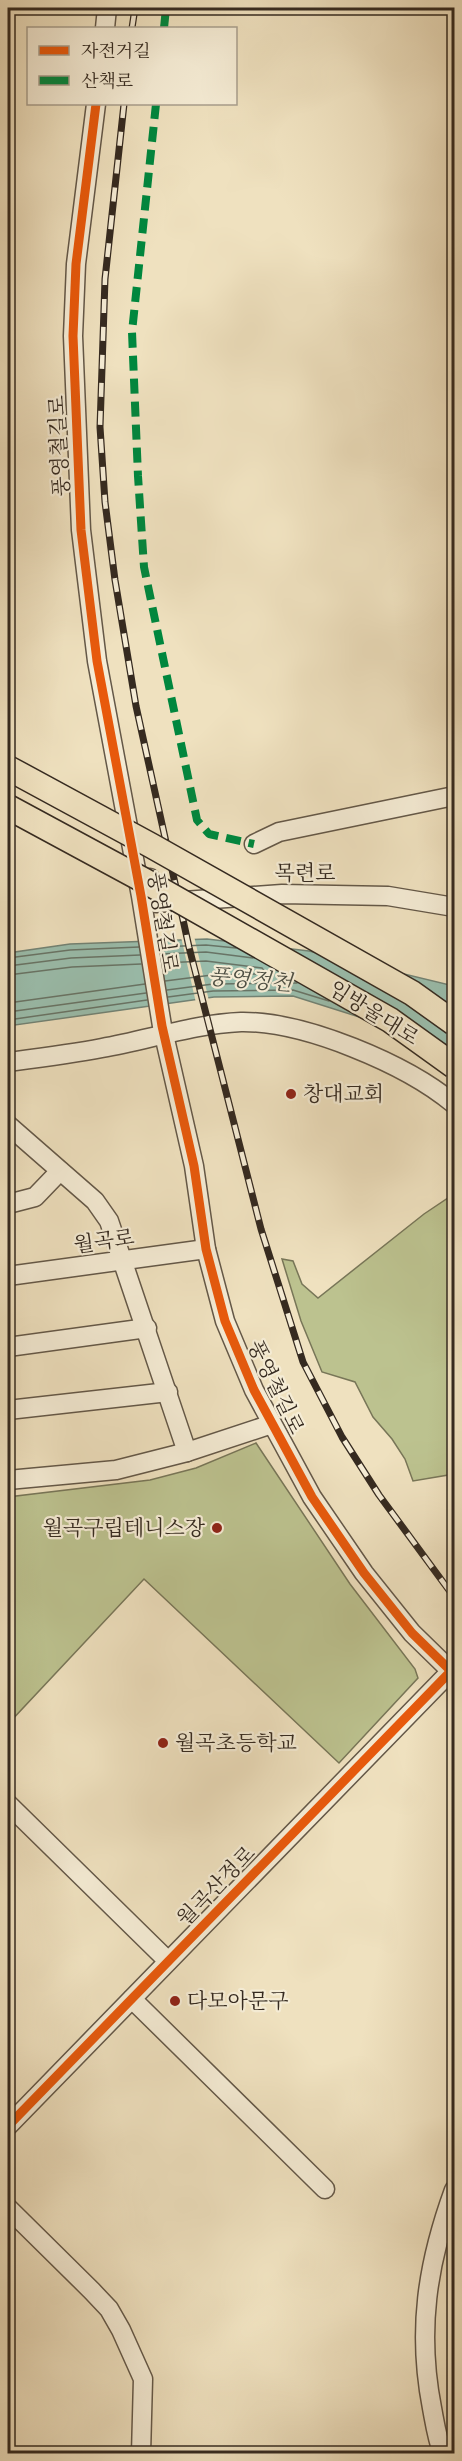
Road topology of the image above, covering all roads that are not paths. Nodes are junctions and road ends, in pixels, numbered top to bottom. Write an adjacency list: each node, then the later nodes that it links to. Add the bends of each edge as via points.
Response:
1 (107, 8): 2 (street)
2 (105, 27)
3 (96, 105): 8 (street, 풍영철길로, via 76,264 73,336 81,530 98,661 122,794 134,806)
4 (8, 768): 10 (main road, bridge, via 412,993)
5 (454, 796): 7 (street, via 279,832)
6 (8, 807): 13 (main road, 임방울대로, bridge, via 390,1020)
7 (254, 844)
8 (148, 899): 9 (street, 목련로, via 304,894 388,896); 11 (street, 풍영철길로)
9 (454, 907)
10 (454, 1023)
11 (163, 1031): 12 (street, via 104,1048); 14 (street, via 240,1022 302,1032 379,1059 422,1081); 18 (street, 풍영철길로, via 194,1166)
12 (8, 1062)
13 (454, 1066)
14 (454, 1104)
15 (8, 1125): 16 (street)
16 (60, 1171): 17 (street, via 35,1197); 19 (street, via 95,1201 109,1221)
17 (8, 1204)
18 (206, 1249): 19 (street, 월곡로); 25 (street, 풍영철길로, via 225,1321)
19 (122, 1261): 20 (street, 월곡로); 21 (street)
20 (8, 1276)
21 (147, 1328): 22 (street); 23 (street)
22 (8, 1347)
23 (168, 1392): 24 (street); 26 (street)
24 (8, 1410)
25 (272, 1424): 26 (street); 28 (street, 풍영철길로, via 312,1497 364,1573 418,1640)
26 (187, 1452): 27 (street, via 116,1470)
27 (8, 1480)
28 (453, 1672): 30 (street, 월곡산정로)
29 (8, 1804): 30 (street)
30 (168, 1961): 31 (street, 월곡산정로)
31 (132, 1999): 32 (street, 월곡산정로); 33 (street)
32 (8, 2126)
33 (326, 2189)
34 (454, 2190): 37 (street, via 428,2283 424,2331 426,2374)
35 (8, 2208): 36 (street, via 109,2309 122,2330 143,2379)
36 (141, 2454)
37 (443, 2454)

